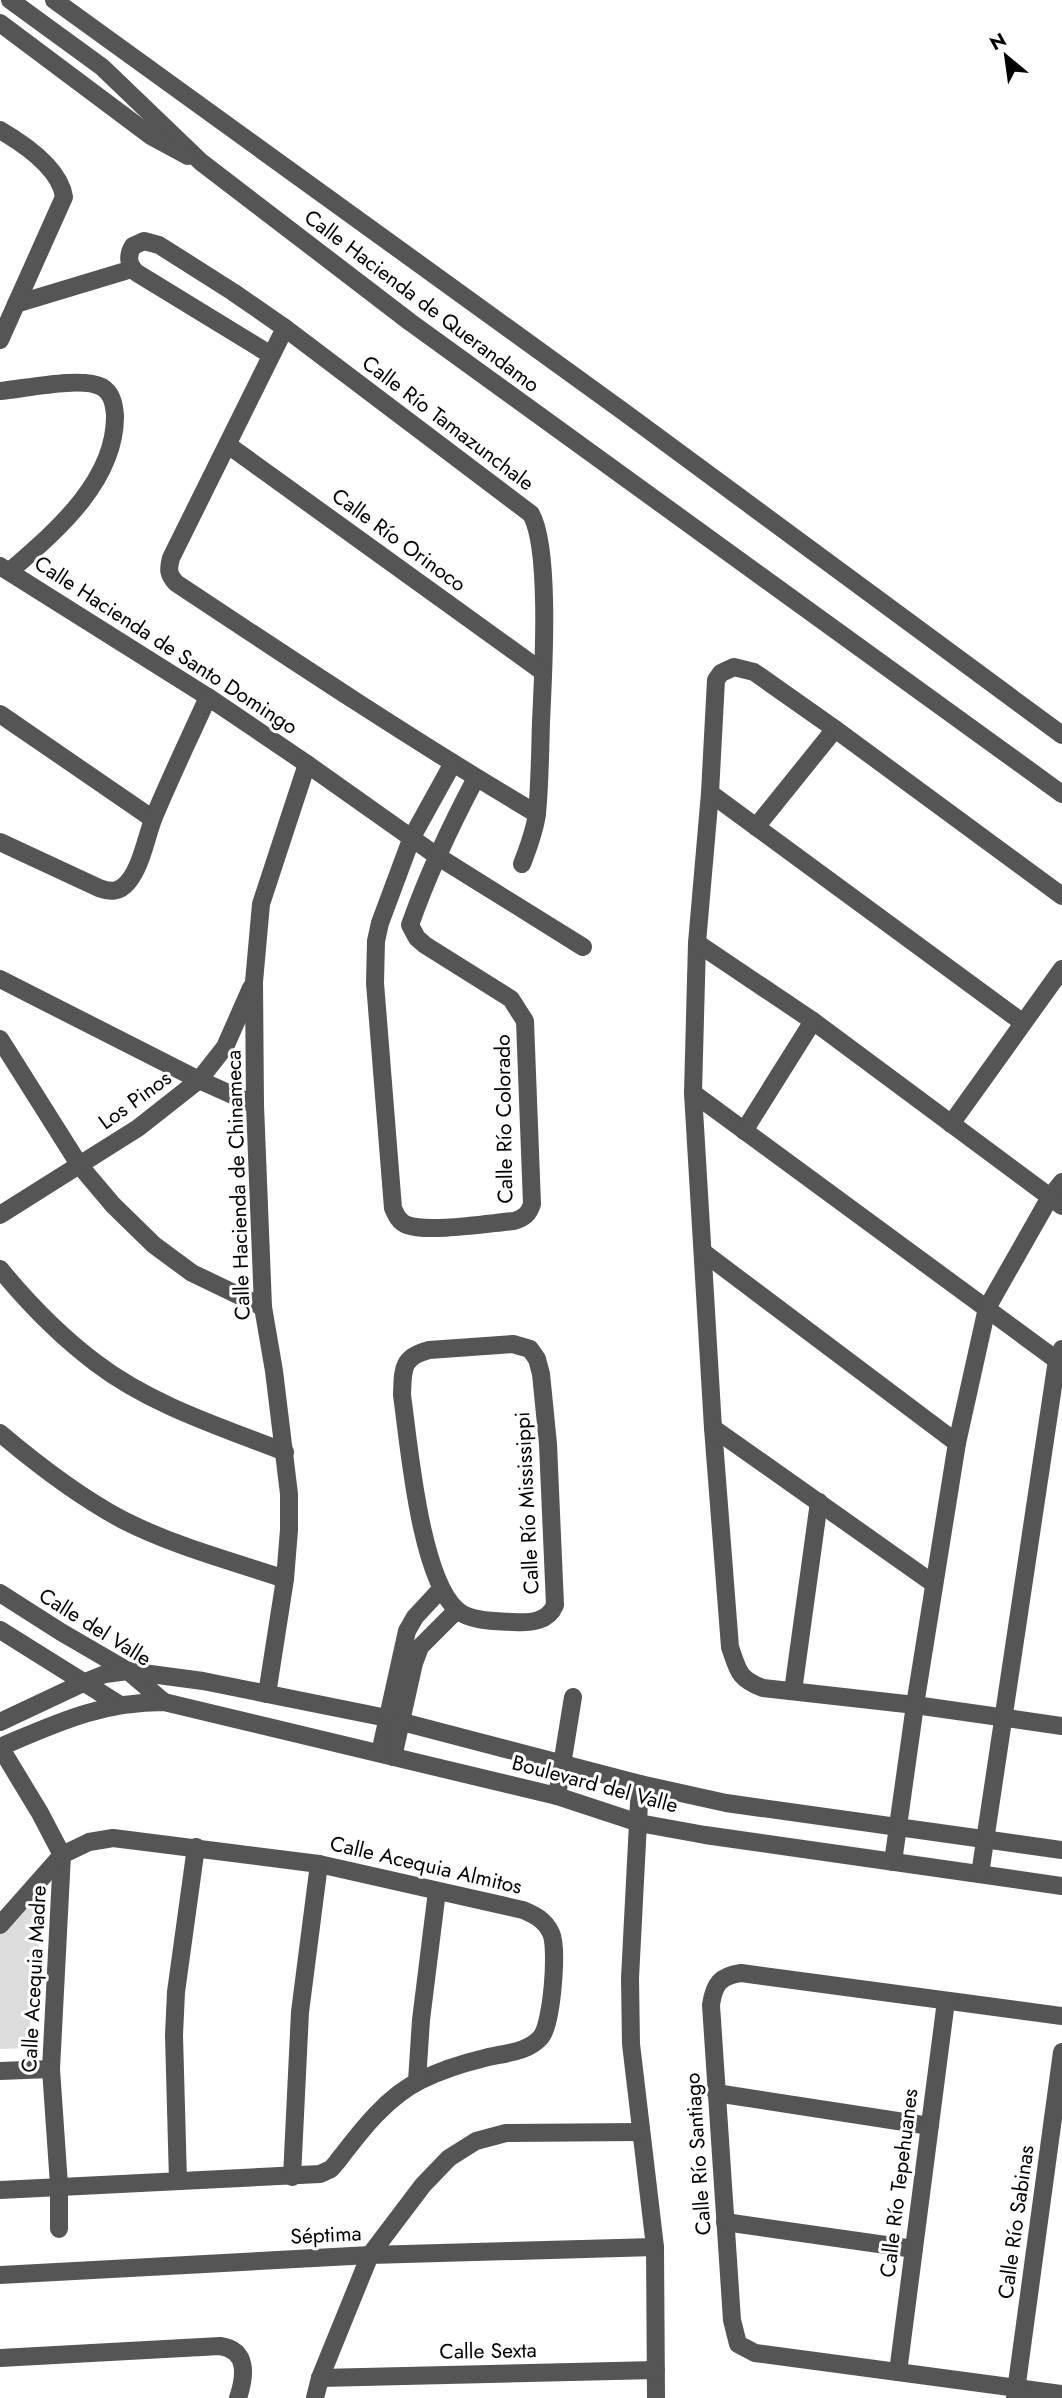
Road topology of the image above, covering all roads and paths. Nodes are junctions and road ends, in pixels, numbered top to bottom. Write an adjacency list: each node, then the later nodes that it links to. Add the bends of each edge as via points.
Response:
1 (10, 0): 5 (street, Calle Hacienda de Querandamo, via 102,67)
2 (54, 0): 18 (street)
3 (0, 23): 5 (street, Calle Hacienda de Querandamo, via 151,136)
4 (0, 131): 7 (street, via 44,163 60,180 64,197)
5 (201, 162): 23 (street, Calle Hacienda de Querandamo, via 617,474)
6 (132, 269): 7 (street); 8 (street, Calle Río Tamazunchale, via 133,246 144,241 159,245); 10 (street)
7 (16, 304): 9 (street)
8 (285, 328): 10 (street); 14 (street, Calle Río Tamazunchale, via 531,514 539,537)
9 (0, 340)
10 (271, 355): 12 (street)
11 (0, 391): 13 (street, via 83,383 106,391 115,410 112,443 91,487 57,527)
12 (228, 445): 14 (street, Calle Río Orinoco); 20 (street, via 172,558 170,576)
13 (5, 568): 15 (street, Calle Hacienda de Santo Domingo)
14 (543, 672): 24 (street, Calle Río Tamazunchale)
15 (208, 696): 19 (street, Calle Hacienda de Santo Domingo); 25 (street)
16 (0, 714): 25 (street)
17 (835, 729): 22 (street, via 754,672 728,669 716,680); 26 (street); 31 (street)
18 (1062, 735)
19 (307, 764): 27 (street, Calle Hacienda de Santo Domingo); 36 (street, Calle Hacienda de Chinameca, via 261,904)
20 (453, 764): 21 (street); 27 (street)
21 (476, 778): 24 (street); 29 (street)
22 (710, 793): 26 (street); 32 (street)
23 (1062, 794)
24 (537, 814): 30 (street, Calle Río Tamazunchale)
25 (153, 819): 28 (street, via 130,881 111,892)
26 (756, 827): 38 (street)
27 (412, 837): 29 (street, Calle Hacienda de Santo Domingo); 29 (street, Calle Río Colorado, via 380,923 375,958 393,1208 397,1217 412,1227 514,1221 529,1213 532,1204 525,1021 511,999 412,931 410,925)
28 (0, 842)
29 (438, 856): 33 (street, Calle Hacienda de Santo Domingo)
30 (522, 864)
31 (1062, 896)
32 (697, 943): 37 (street); 41 (street)
33 (583, 947)
34 (1062, 969): 38 (street)
35 (0, 979): 40 (street)
36 (254, 982): 40 (street, Los Pinos, via 225,1047); 42 (street, Calle Hacienda de Chinameca)
37 (813, 1021): 43 (street); 44 (street)
38 (1022, 1022): 43 (street)
39 (0, 1040): 45 (street)
40 (199, 1080): 42 (street); 45 (street, Los Pinos)
41 (693, 1093): 44 (street); 49 (street)
42 (255, 1105): 51 (street, Calle Hacienda de Chinameca)
43 (951, 1124): 47 (street)
44 (744, 1131): 52 (street)
45 (80, 1166): 48 (street, Los Pinos); 51 (street, via 154,1245 192,1273)
46 (1062, 1182): 47 (street)
47 (1056, 1201): 52 (street)
48 (0, 1215)
49 (703, 1252): 54 (street); 56 (street)
50 (0, 1269): 57 (street, via 46,1319 96,1363 197,1418)
51 (263, 1307): 57 (street, Calle Hacienda de Chinameca)
52 (987, 1308): 53 (street); 56 (street)
53 (1060, 1358): 73 (street)
54 (713, 1428): 58 (street); 67 (street, via 730,1647 747,1682)
55 (0, 1433): 59 (street, via 58,1481 125,1521)
56 (957, 1443): 60 (street)
57 (285, 1452): 59 (street, Calle Hacienda de Chinameca, via 289,1530)
58 (819, 1502): 60 (street); 67 (street)
59 (285, 1579): 68 (street, Calle Hacienda de Chinameca)
60 (934, 1584): 72 (street)
61 (441, 1589): 63 (street, Calle Río Mississippi); 63 (street, Calle Río Mississippi, via 424,1536 402,1395 403,1372 416,1353 429,1350 523,1345 537,1359 542,1387 555,1605 546,1617 525,1623 485,1619); 74 (street, via 407,1631)
62 (0, 1593): 65 (street, Calle del Valle)
63 (457, 1609): 74 (street, via 420,1647)
64 (0, 1630): 66 (street)
65 (128, 1671): 66 (street); 68 (street, Boulevard del Valle); 70 (street, Calle del Valle)
66 (85, 1682): 71 (street); 75 (street)
67 (793, 1692): 72 (street)
68 (267, 1694): 74 (street, Boulevard del Valle)
69 (573, 1697): 79 (street)
70 (164, 1702): 71 (street, Boulevard del Valle); 78 (street, Boulevard del Valle)
71 (120, 1705): 77 (street, Boulevard del Valle, via 83,1714)
72 (915, 1705): 73 (street); 83 (street)
73 (1004, 1717): 76 (street); 84 (street)
74 (394, 1720): 78 (street); 79 (street, Boulevard del Valle)
75 (0, 1722)
76 (1062, 1726)
77 (0, 1747): 87 (street)
78 (386, 1755): 81 (street, Boulevard del Valle)
79 (563, 1763): 80 (street, Boulevard del Valle); 81 (street)
80 (640, 1784): 82 (street); 83 (street, Boulevard del Valle, via 726,1803)
81 (557, 1796): 82 (street, Boulevard del Valle)
82 (639, 1823): 88 (street, Boulevard del Valle); 102 (street, via 630,1978)
83 (899, 1827): 84 (street, Boulevard del Valle); 88 (street)
84 (986, 1840): 86 (street, Boulevard del Valle); 90 (street)
85 (196, 1847): 87 (street, Calle Acequia Almitos, via 113,1838 89,1842); 89 (street, Calle Acequia Almitos); 104 (street, via 176,1992)
86 (1062, 1850)
87 (62, 1855): 93 (street, Calle Acequia Almitos); 97 (street, Calle Acequia Madre)
88 (893, 1861): 90 (street, Boulevard del Valle)
89 (319, 1864): 92 (street, Calle Acequia Almitos); 103 (street, via 300,2012)
90 (980, 1874): 91 (street, Boulevard del Valle)
91 (1062, 1886)
92 (437, 1891): 99 (street); 99 (street, Calle Acequia Almitos, via 540,1917 554,1940 553,1981 546,2029 530,2046)
93 (0, 1925)
94 (946, 2001): 95 (street, Calle Río Santiago); 100 (street, Calle Río Santiago, via 741,1973 726,1975 717,1983 711,2005); 101 (street, Calle Río Tepehuanes)
95 (1062, 2017)
96 (1062, 2052): 117 (street, Calle Río Sabinas)
97 (51, 2068): 98 (street); 105 (street, Calle Acequia Madre)
98 (0, 2071)
99 (417, 2081): 103 (street, Calle Acequia Almitos, via 374,2117 331,2169)
100 (716, 2093): 101 (street); 107 (street, Calle Río Santiago)
101 (930, 2126): 110 (street, Calle Río Tepehuanes)
102 (640, 2132): 109 (street); 111 (street, via 491,2135 463,2147 423,2185)
103 (292, 2177): 104 (street, Calle Acequia Almitos)
104 (178, 2181): 105 (street, Calle Acequia Almitos)
105 (59, 2185): 106 (street, Calle Acequia Almitos); 108 (street, Calle Acequia Madre)
106 (0, 2190)
107 (725, 2222): 110 (street); 115 (street, Calle Río Santiago, via 738,2344 755,2353)
108 (59, 2229)
109 (655, 2247): 111 (street, Séptima); 114 (street)
110 (914, 2249): 115 (street, Calle Río Tepehuanes)
111 (370, 2255): 112 (street, Séptima); 116 (street)
112 (0, 2275)
113 (0, 2358): 119 (street, via 229,2347 243,2366)
114 (656, 2371): 116 (street, Calle Sexta); 121 (street)
115 (898, 2372): 117 (street, Calle Río Santiago)
116 (320, 2378): 120 (street)
117 (1015, 2393): 118 (street, Calle Río Santiago)
118 (1062, 2394)
119 (238, 2398)
120 (315, 2398)
121 (656, 2398)

